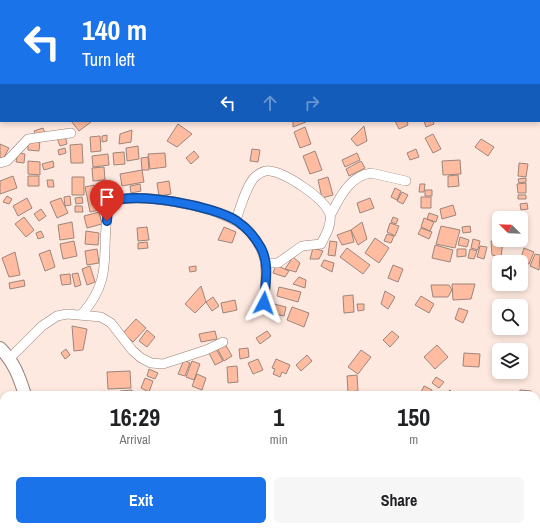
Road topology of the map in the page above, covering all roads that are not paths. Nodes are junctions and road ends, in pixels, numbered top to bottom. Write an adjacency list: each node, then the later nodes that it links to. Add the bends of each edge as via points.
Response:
1 (71, 133): 2 (street, via 28,139 7,160)
2 (0, 163)
3 (406, 181): 4 (street, via 365,174 348,186)
4 (330, 216): 5 (street, via 328,210 308,190 288,178 269,171 254,177); 6 (street, via 321,244 302,246 278,263)
5 (236, 220): 6 (street, via 249,230); 8 (street, via 217,212 168,202 134,198 111,202 107,211 103,278 92,303)
6 (267, 263): 7 (street)
7 (264, 303)
8 (82, 314): 10 (street, via 101,317 111,323 132,350 151,363 163,364); 12 (street, via 57,316 29,338)
9 (0, 340): 12 (street)
10 (222, 342)
11 (0, 348): 12 (street)
12 (12, 357): 13 (street)
13 (24, 391)

